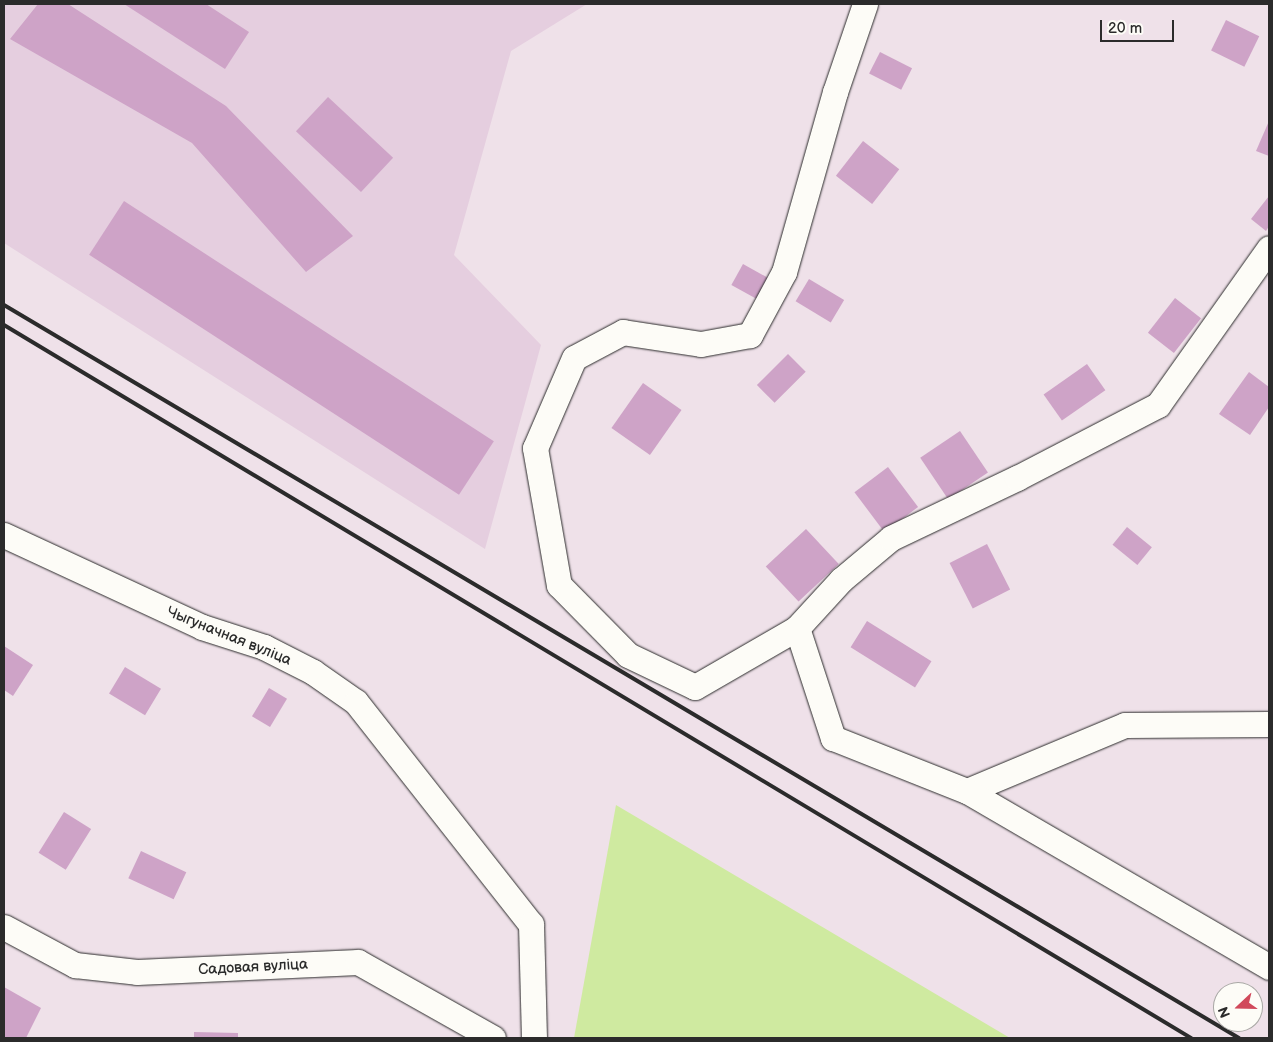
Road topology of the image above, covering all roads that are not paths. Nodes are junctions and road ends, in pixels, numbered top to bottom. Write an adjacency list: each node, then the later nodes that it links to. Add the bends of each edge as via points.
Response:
1 (865, 4): 4 (street, via 835,92 784,272 750,335 701,344 623,332 574,358 535,448 559,585 628,655 695,688)
2 (1269, 248): 4 (street, via 1158,405 891,538 841,580)
3 (4, 535): 10 (street, Чыгуначная вуліца, via 202,627 264,647 313,672 356,702 531,924)
4 (797, 628): 6 (street, via 833,738)
5 (1269, 724): 6 (street, via 1124,725)
6 (966, 791): 8 (street)
7 (4, 927): 9 (street, Садовая вуліца, via 75,965 137,972 358,962)
8 (1269, 967)
9 (493, 1038)
10 (534, 1038)

